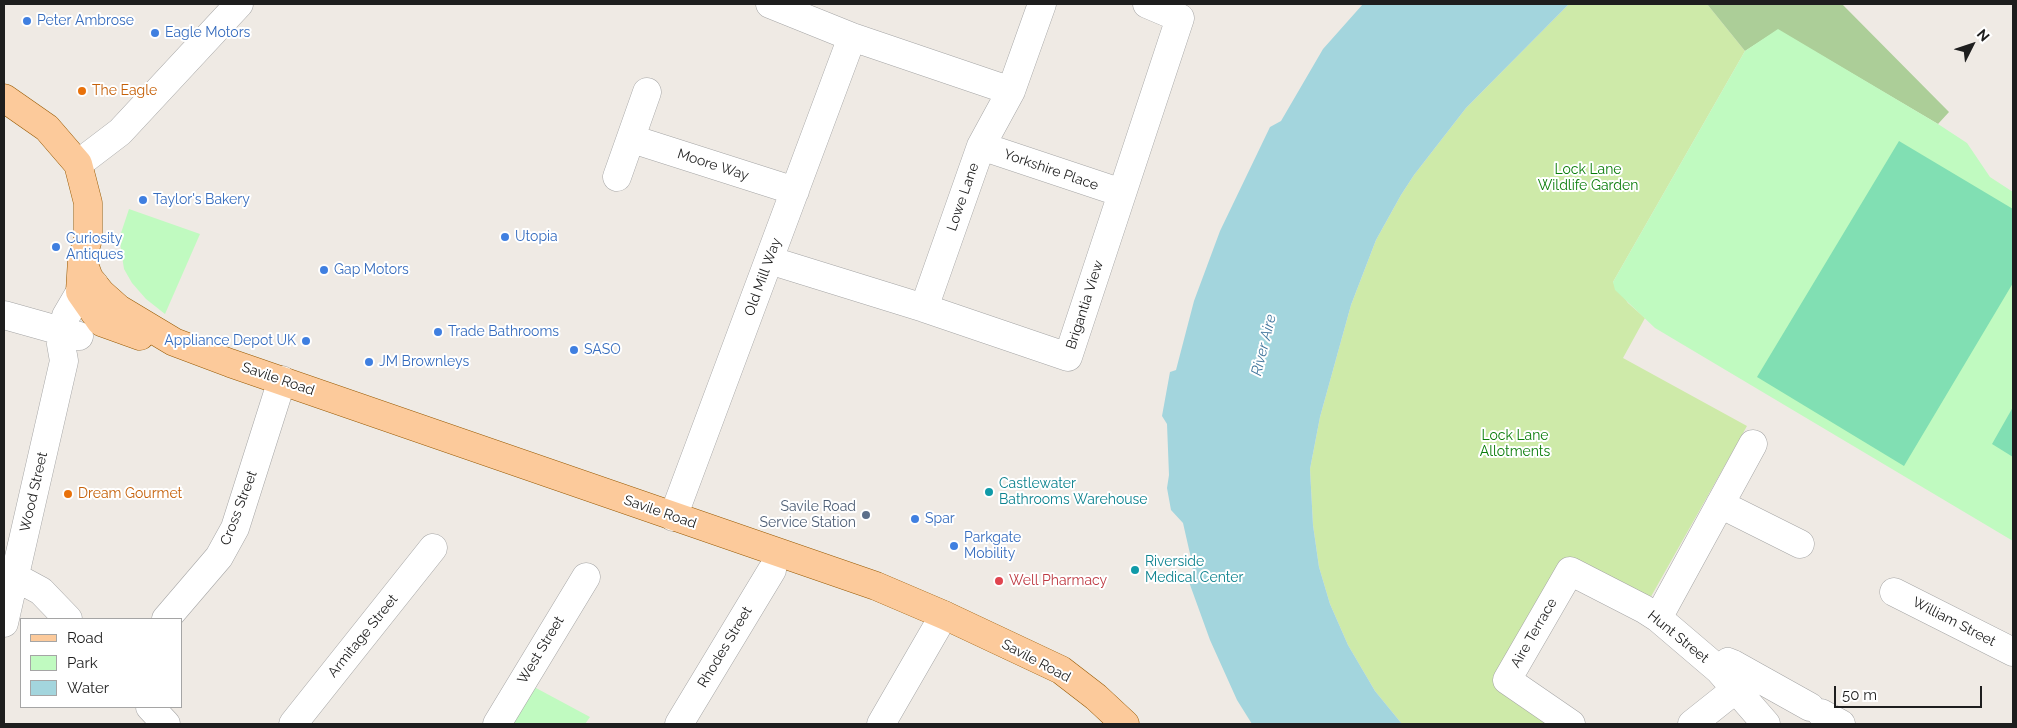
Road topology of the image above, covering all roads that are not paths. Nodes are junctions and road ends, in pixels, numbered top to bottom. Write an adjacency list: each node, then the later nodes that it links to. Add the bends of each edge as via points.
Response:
1 (239, 4): 11 (street, via 120,132)
2 (770, 4): 5 (street)
3 (1042, 4): 6 (street, Lowe Lane)
4 (1147, 4): 14 (street, Brigantia View, via 1180,18)
5 (852, 37): 6 (street); 13 (street, Old Mill Way)
6 (1011, 91): 10 (street, Lowe Lane)
7 (647, 92): 9 (street)
8 (4, 98): 11 (main road, via 47,128)
9 (632, 139): 12 (street); 13 (street, Moore Way)
10 (980, 146): 14 (street, Yorkshire Place); 17 (street, Lowe Lane)
11 (78, 164): 16 (main road, Savile Road, via 88,204 88,239 82,259)
12 (618, 177)
13 (795, 191): 15 (street, Old Mill Way)
14 (1122, 194): 17 (street, Brigantia View, via 1068,357)
15 (769, 260): 17 (street, Brigantia View); 23 (street, Old Mill Way)
16 (92, 295): 19 (street, Wood Street); 20 (main road, Savile Road, via 101,322 138,336 174,342)
17 (924, 308)
18 (4, 315): 19 (street)
19 (71, 333): 28 (street, Wood Street, via 61,344 64,361)
20 (282, 380): 23 (main road, Savile Road); 33 (street, Cross Street, via 235,528 219,557)
21 (1753, 444): 22 (street)
22 (1720, 504): 24 (street); 34 (street)
23 (673, 517): 31 (main road, Savile Road, via 876,586)
24 (1800, 544)
25 (433, 548): 41 (street, Armitage Street)
26 (772, 570): 43 (street, Rhodes Street)
27 (1570, 571): 34 (street, Hunt Street); 46 (street, Aire Terrace, via 1507,680)
28 (9, 574): 32 (street, via 41,591); 35 (street, Wood Street)
29 (586, 576): 42 (street, West Street)
30 (1894, 592): 36 (street, William Street)
31 (944, 615): 44 (street); 45 (main road, Savile Road, via 1061,670)
32 (67, 618)
33 (167, 618)
34 (1658, 618): 37 (street, Hunt Street)
35 (4, 623)
36 (2013, 652)
37 (1727, 680): 39 (street, Hunt Street, via 1728,662); 47 (street); 48 (street)
38 (151, 708): 40 (street)
39 (1824, 715)
40 (166, 724)
41 (293, 724)
42 (497, 724)
43 (678, 724)
44 (881, 724)
45 (1125, 724)
46 (1571, 724)
47 (1692, 724)
48 (1766, 724)

